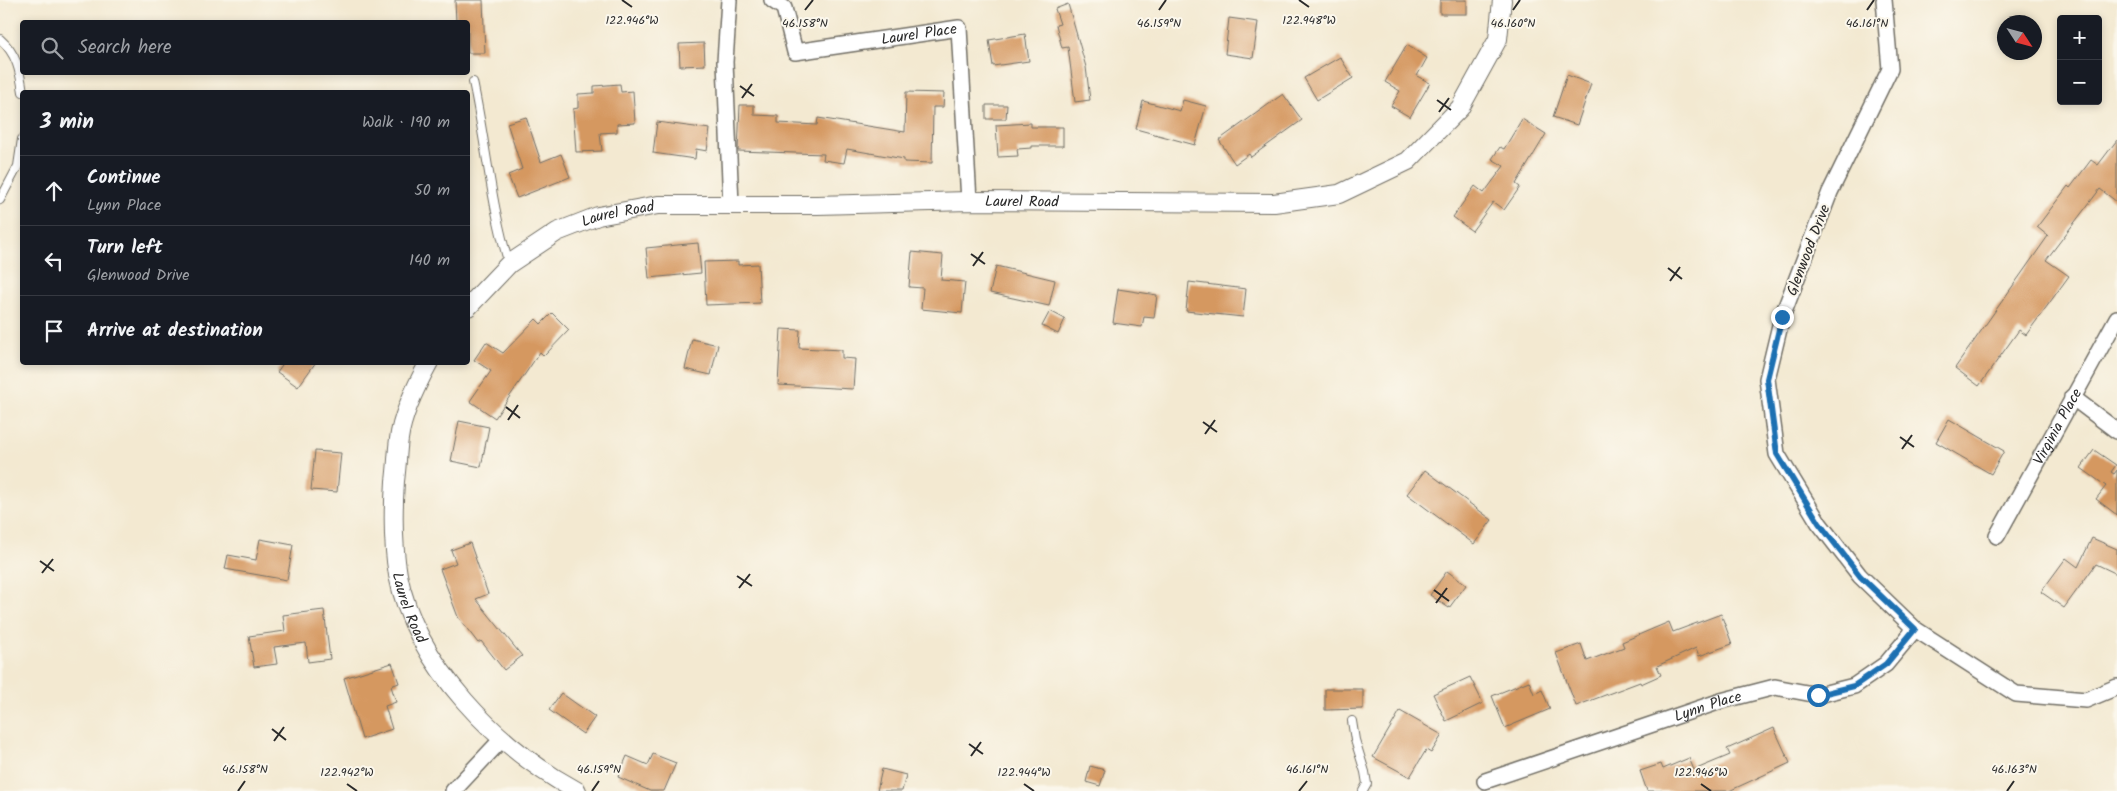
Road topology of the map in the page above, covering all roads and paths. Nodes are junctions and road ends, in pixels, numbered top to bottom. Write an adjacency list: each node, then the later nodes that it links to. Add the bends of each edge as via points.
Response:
1 (730, 0): 13 (street, via 725,62)
2 (772, 0): 12 (street, Laurel Place, via 784,8 795,52 959,28)
3 (1502, 0): 12 (street, Laurel Road, via 1498,40 1460,108 1408,161 1339,194 1274,203)
4 (1884, 0): 21 (street, Glenwood Drive, via 1890,69 1830,192 1782,317 1767,379 1777,454 1819,523 1860,576)
5 (0, 39): 6 (lane, via 10,47)
6 (20, 72)
7 (20, 75): 9 (lane)
8 (473, 82): 14 (lane, via 498,226)
9 (23, 90)
10 (20, 153): 11 (lane, via 18,166)
11 (0, 200)
12 (969, 201): 13 (street, Laurel Road)
13 (731, 204): 14 (street, Laurel Road, via 658,205 598,216 558,232)
14 (509, 264): 15 (street, Laurel Road)
15 (470, 305)
16 (2117, 318): 18 (street, Virginia Place)
17 (428, 365): 24 (street, Laurel Road, via 416,386 399,438 393,508 398,575 412,618 433,660 462,698)
18 (2072, 397): 19 (street); 20 (street, Virginia Place)
19 (2117, 431)
20 (1997, 536)
21 (1915, 629): 22 (street, Glenwood Drive, via 2016,694 2086,700); 25 (street, Lynn Place, via 1886,664 1854,686 1818,695 1775,687 1721,701)
22 (2117, 687)
23 (1352, 721): 28 (lane, via 1367,784)
24 (502, 739): 26 (street); 27 (street, Laurel Road)
25 (1485, 781)
26 (453, 791)
27 (577, 791)
28 (1363, 791)

